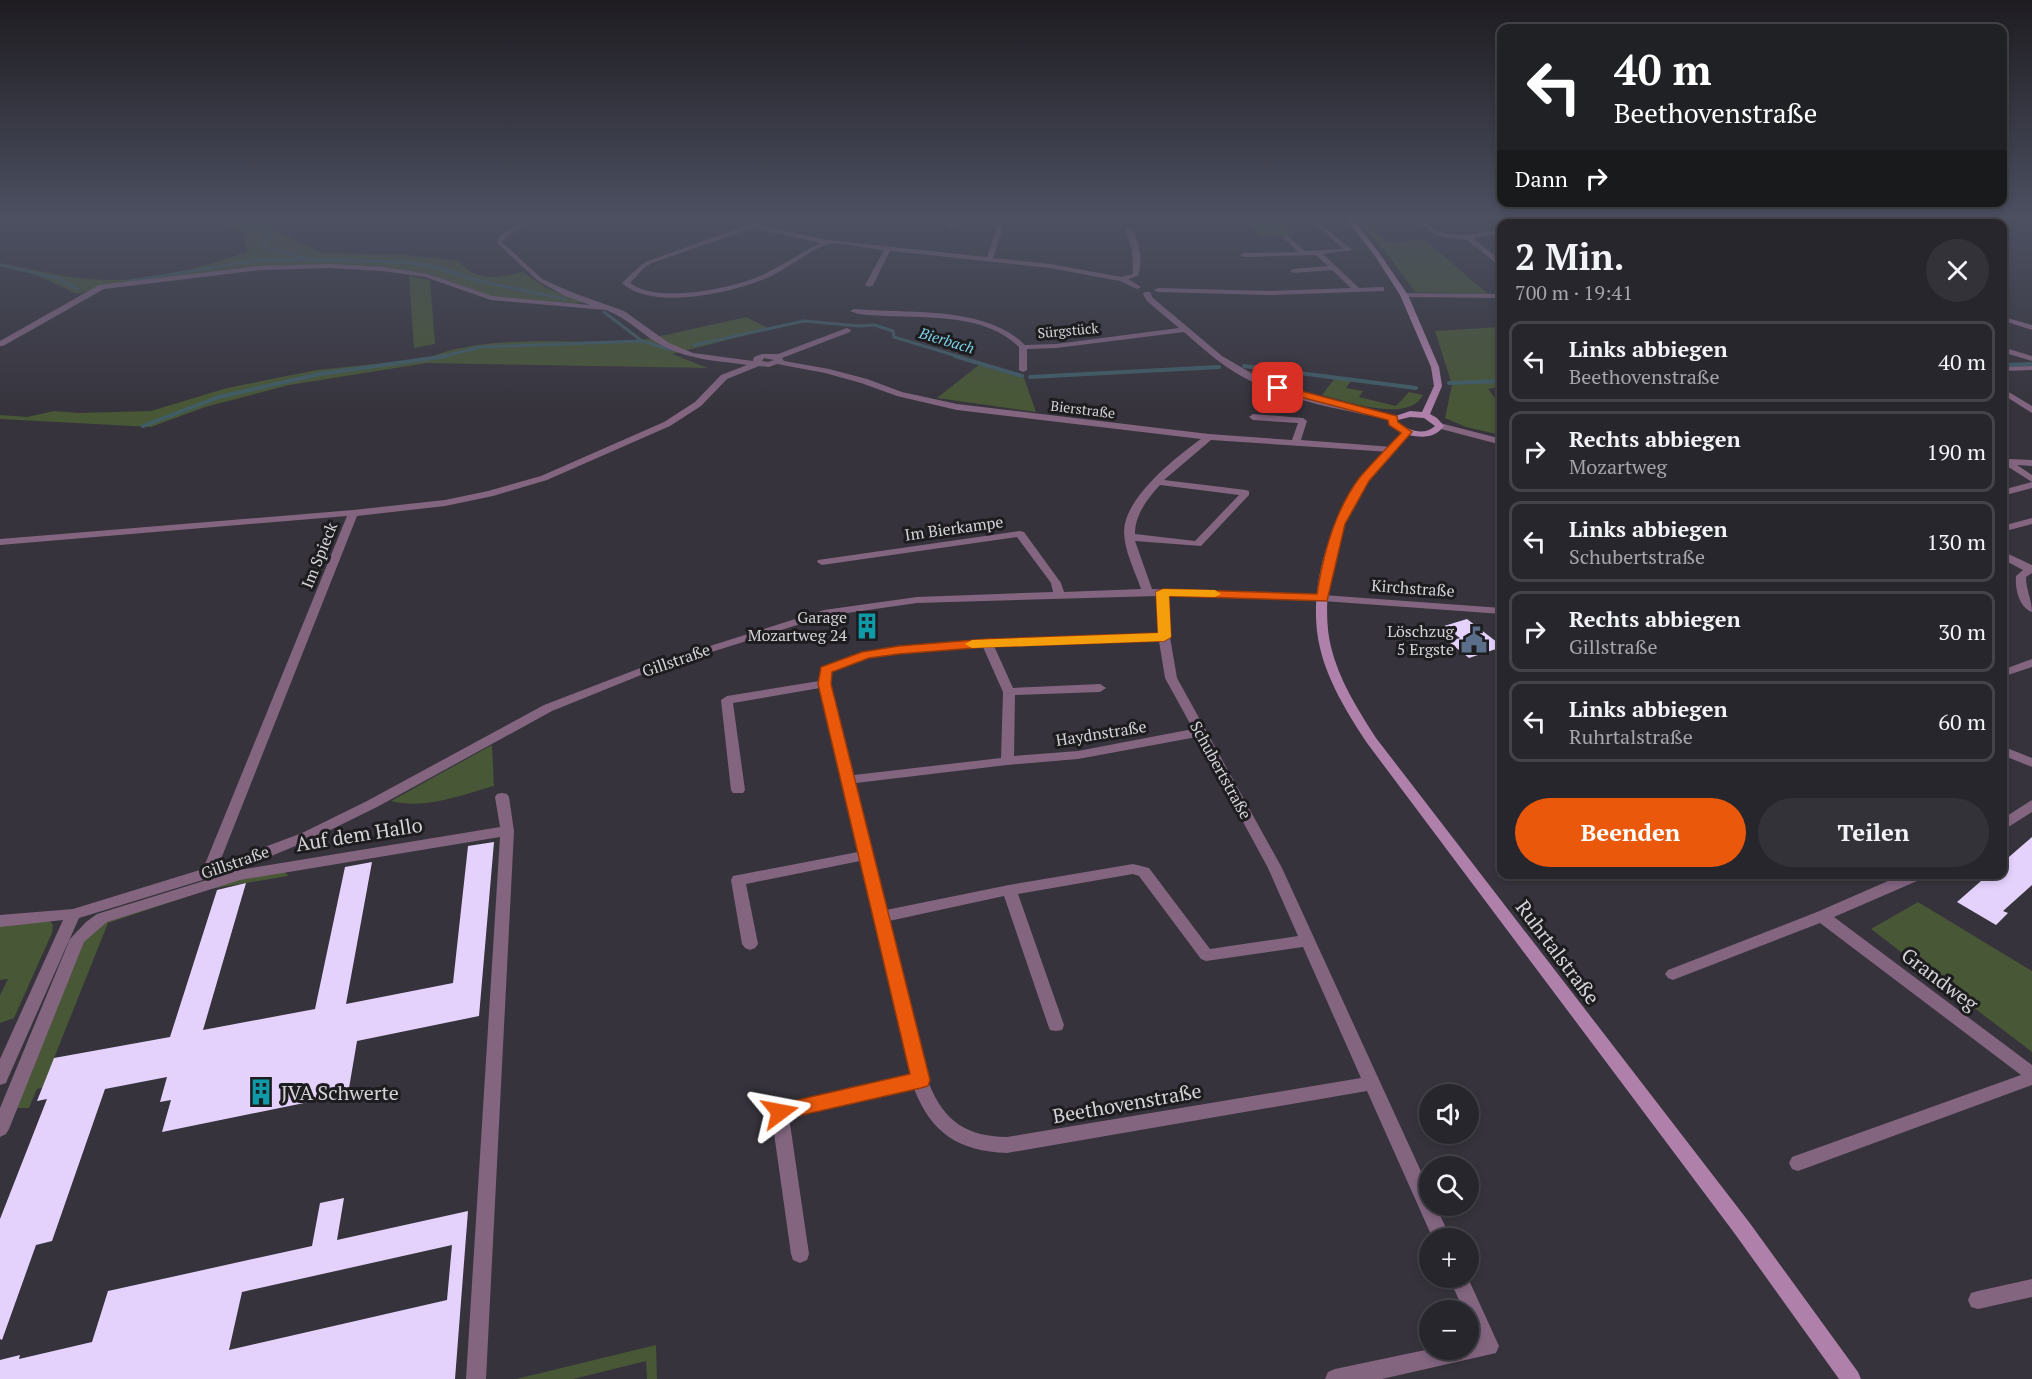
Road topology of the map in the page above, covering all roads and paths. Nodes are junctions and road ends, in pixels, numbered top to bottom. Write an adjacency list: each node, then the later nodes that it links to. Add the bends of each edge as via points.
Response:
1 (133, 283): 22 (street, via 102,287)
2 (449, 283): 16 (street, via 490,298)
3 (547, 283): 16 (street)
4 (626, 283): 5 (street, via 634,290 677,296)
5 (744, 283)
6 (1130, 283): 9 (street)
7 (1350, 283): 12 (street)
8 (1396, 283): 14 (main road)
9 (1137, 287): 11 (street); 13 (street, via 1137,292)
10 (1381, 289): 12 (street)
11 (1158, 290): 12 (street); 13 (street)
12 (1358, 290)
13 (1147, 294): 20 (street)
14 (1404, 296): 15 (street); 33 (main road, via 1438,377)
15 (1497, 296)
16 (605, 308): 27 (street, via 621,313 666,345 692,355)
17 (854, 311): 23 (street, Sürgstück, via 970,319 1011,332)
18 (2007, 319): 19 (street)
19 (2032, 328)
20 (1186, 329): 23 (street, Sürgstück, via 1056,346); 35 (street, via 1254,380)
21 (847, 330): 26 (street)
22 (0, 344)
23 (1023, 346): 30 (street, Sürgstück)
24 (2007, 351): 25 (street)
25 (2032, 359)
26 (778, 360): 27 (street, via 769,365); 38 (street, Bierstraße, via 957,407)
27 (758, 363): 49 (street, via 724,377 698,404 667,424 544,478 456,501)
28 (2007, 369): 29 (street)
29 (2030, 369)
30 (1023, 370)
31 (2007, 393): 32 (street)
32 (2032, 410)
33 (1425, 415): 35 (main road, via 1403,414); 36 (main road)
34 (1252, 417): 40 (street, via 1303,422)
35 (1394, 418): 37 (main road, via 1393,423)
36 (1440, 426): 37 (main road, via 1434,432); 39 (street)
37 (1407, 432): 41 (main road, Ruhrtalstraße)
38 (1209, 437): 40 (street, Bierstraße); 46 (street, via 1181,457)
39 (1497, 441)
40 (1296, 442): 41 (street, Bierstraße)
41 (1390, 449): 59 (main road, Ruhrtalstraße, via 1364,480 1340,524)
42 (2007, 461): 44 (street)
43 (2007, 463): 45 (street)
44 (2032, 463)
45 (2032, 479)
46 (1158, 482): 52 (street, via 1130,526); 52 (street, via 1246,494 1197,544)
47 (2032, 485): 48 (street)
48 (2007, 492)
49 (353, 513): 53 (street, Im Spieck); 82 (street, Im Spieck)
50 (2032, 521): 51 (street)
51 (2007, 528)
52 (1131, 537): 57 (street, Schubertstraße, via 1134,552)
53 (0, 542)
54 (2007, 556): 56 (street)
55 (822, 562): 58 (street, Im Bierkampe, via 1020,534 1056,583)
56 (2030, 568): 60 (street, via 2021,576 2020,585 2023,598)
57 (1155, 592): 58 (street, Gillstraße); 59 (street, Gillstraße); 62 (street, Schubertstraße)
58 (1059, 593): 82 (street, Gillstraße, via 856,607 824,613 678,659 548,708 307,836 240,863)
59 (1323, 598): 61 (street, Kirchstraße); 106 (main road, Ruhrtalstraße, via 1325,645 1345,696 1371,740 1742,1228)
60 (2032, 609)
61 (1497, 611)
62 (1164, 637): 63 (street); 69 (street, Schubertstraße, via 1171,678)
63 (987, 643): 66 (street, via 879,652); 68 (street)
64 (2032, 663): 65 (street)
65 (2007, 672)
66 (825, 677): 75 (street, Beethovenstraße); 76 (street, via 727,700)
67 (1100, 688): 68 (street)
68 (1009, 692): 73 (street)
69 (1200, 732): 73 (street, Haydnstraße, via 1078,755); 89 (street, Schubertstraße, via 1275,868)
70 (2032, 748): 72 (street)
71 (2007, 752): 72 (street)
72 (2019, 757): 74 (street)
73 (1007, 761): 75 (street, Haydnstraße)
74 (2032, 763)
75 (849, 780): 81 (street, Beethovenstraße)
76 (738, 790)
77 (502, 797): 80 (street)
78 (2032, 805): 79 (street)
79 (2007, 822)
80 (507, 831): 97 (street, Auf dem Hallo, via 239,875 102,918 78,939); 104 (street)
81 (866, 855): 87 (street, Beethovenstraße); 90 (street, via 738,880)
82 (210, 870): 85 (street, Gillstraße)
83 (1907, 879): 86 (street)
84 (1010, 890): 87 (street); 89 (street, via 1133,869 1144,872 1206,955); 92 (street)
85 (73, 914): 88 (street, Gillstraße); 94 (street)
86 (1822, 916): 91 (street); 93 (street, Grandweg)
87 (880, 917): 95 (street, Beethovenstraße)
88 (0, 921)
89 (1309, 940): 96 (street, Schubertstraße)
90 (750, 944)
91 (1673, 974)
92 (1056, 1024)
93 (2032, 1076): 98 (street, Grandweg)
94 (0, 1078)
95 (921, 1080): 96 (street, Beethovenstraße, via 933,1109 949,1129 986,1145 1007,1145); 100 (street, via 780,1112)
96 (1372, 1083): 99 (street, Schubertstraße)
97 (0, 1130)
98 (1798, 1163)
99 (1437, 1228)
100 (800, 1254)
101 (1464, 1288): 105 (street, via 1490,1346)
102 (2032, 1288): 103 (street)
103 (1978, 1300)
104 (476, 1379)
105 (1335, 1379)
106 (1851, 1379)

